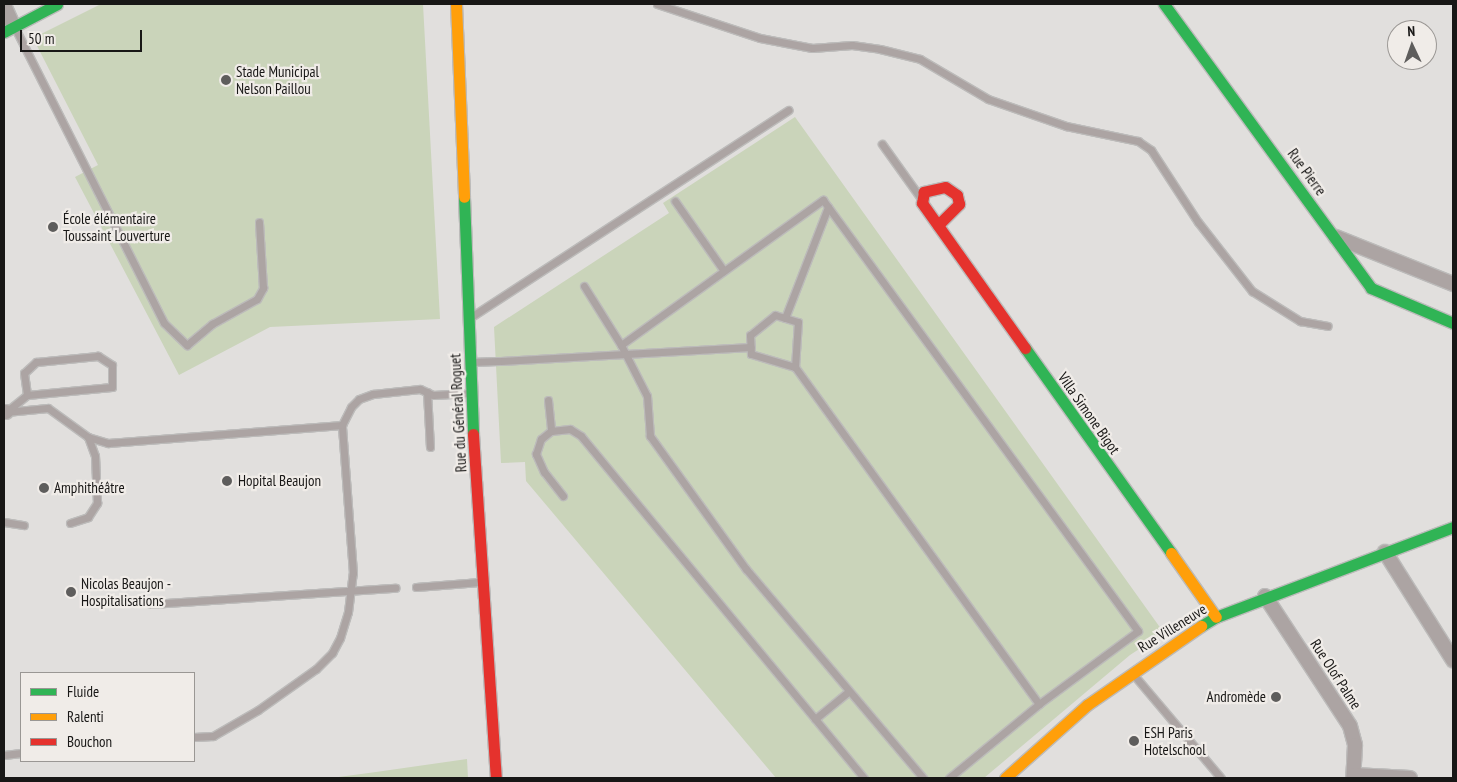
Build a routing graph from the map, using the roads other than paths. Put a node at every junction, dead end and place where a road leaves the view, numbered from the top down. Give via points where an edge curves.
1 (57, 4) edge
2 (448, 4) edge
3 (456, 4) edge
4 (657, 4) edge
5 (1164, 4) edge
6 (4, 5) edge
7 (9, 29) edge
8 (456, 45) junction
9 (788, 110) dead end
10 (882, 144) dead end
11 (920, 197) junction
12 (675, 201) dead end
13 (828, 207) junction
14 (259, 222) dead end
15 (938, 225) junction
16 (1336, 238) junction
17 (724, 271) junction
18 (1453, 284) edge
19 (584, 286) dead end
20 (469, 318) junction
21 (785, 318) junction
22 (1453, 323) edge
23 (1328, 326) dead end
24 (621, 345) junction
25 (751, 347) junction
26 (626, 354) junction
27 (471, 362) junction
28 (795, 367) junction
29 (427, 392) junction
30 (473, 393) junction
31 (27, 395) junction
32 (548, 400) dead end
33 (4, 413) edge
34 (342, 425) junction
35 (551, 430) junction
36 (88, 437) junction
37 (430, 447) dead end
38 (563, 496) dead end
39 (4, 522) edge
40 (70, 523) dead end
41 (24, 525) dead end
42 (1453, 527) edge
43 (1385, 552) junction
44 (484, 582) junction
45 (416, 587) dead end
46 (395, 588) dead end
47 (352, 590) junction
48 (1265, 596) junction
49 (151, 604) dead end
50 (1216, 617) junction
51 (1453, 660) edge
52 (1131, 672) junction
53 (848, 692) junction
54 (1039, 704) junction
55 (815, 719) junction
56 (195, 738) edge
57 (20, 753) edge
58 (4, 754) edge
59 (1354, 776) edge
60 (496, 778) edge
61 (864, 778) edge
62 (923, 778) edge
63 (949, 778) edge
64 (1005, 778) edge
65 (1221, 778) edge
66 (1410, 778) edge

1 - 7 street
2 - 8 street, Rue du Général Roguet
3 - 8 street, Rue du Général Roguet
4 - 23 lane via 760,38 812,48 852,45 880,48 920,59 988,99 1066,126 1138,141 1151,150 1198,222 1252,291 1300,321
5 - 16 street, Rue Pierre
6 - 7 street
7 - 14 lane via 164,323 186,344 212,324 257,299 263,288
8 - 20 street, Rue du Général Roguet
9 - 20 lane
10 - 11 lane
11 - 15 street, Villa Simone Bigot
11 - 15 street via 938,187 945,187 957,195 959,204 956,210
12 - 17 lane
13 - 17 lane via 823,200
13 - 21 lane
13 - 54 lane via 1138,631
15 - 50 street, Villa Simone Bigot
16 - 18 street
16 - 22 street, Rue Pierre via 1371,288
17 - 24 lane
19 - 24 lane
20 - 27 street, Rue du Général Roguet
21 - 25 lane via 775,315 750,335
21 - 28 lane via 798,322
24 - 26 lane
25 - 26 lane
25 - 28 lane via 751,354
26 - 27 lane
26 - 53 lane via 647,396 650,436 746,569
27 - 30 street, Rue du Général Roguet
28 - 54 lane
29 - 30 lane via 433,395
29 - 34 lane via 420,389 365,395 351,407
29 - 37 lane
30 - 44 street, Rue du Général Roguet
31 - 31 lane via 112,387 112,365 98,356 36,362 24,374
31 - 33 lane
32 - 35 lane
33 - 36 lane via 48,408
34 - 36 lane via 119,443
34 - 47 lane
35 - 38 lane via 541,439 536,454 544,472
35 - 55 lane via 570,429 581,436
36 - 40 lane via 95,456 97,503 88,517
39 - 41 lane
42 - 43 street, Rue Villeneuve
43 - 48 street, Rue Villeneuve
43 - 51 street
44 - 45 lane
44 - 60 street, Rue du Général Roguet
46 - 47 lane
47 - 49 lane
47 - 56 lane via 340,638 332,653 316,669 233,726 213,736
48 - 50 street, Rue Villeneuve
48 - 59 street, Rue Olof Palme via 1350,726 1355,745
50 - 52 street, Rue Villeneuve
52 - 64 street, Rue Villeneuve via 1087,705
52 - 65 lane
53 - 55 lane
53 - 62 lane
54 - 63 lane
55 - 61 lane
57 - 58 lane
59 - 66 street

